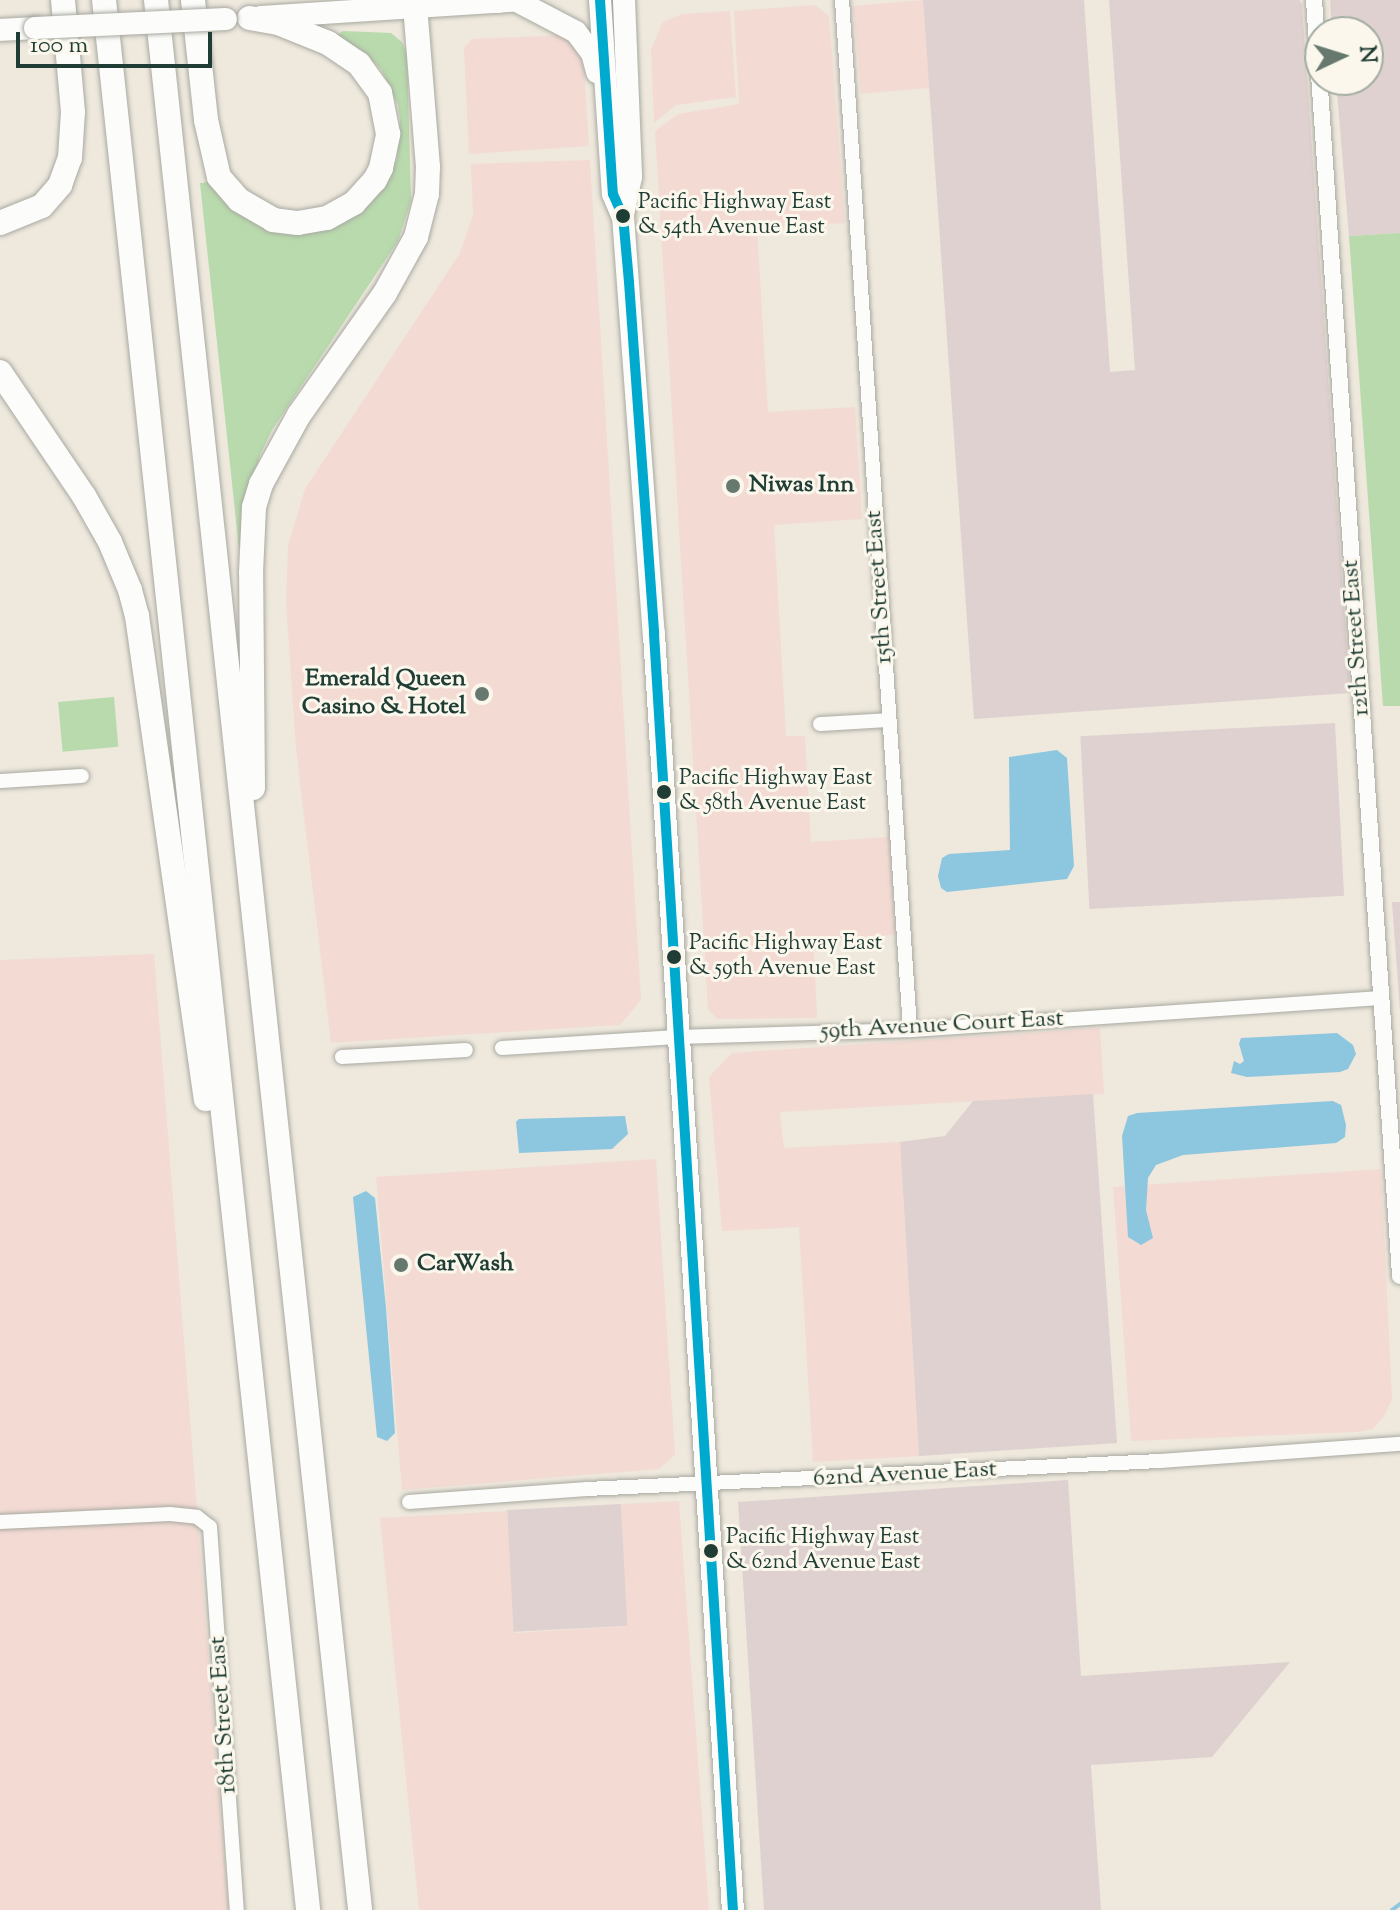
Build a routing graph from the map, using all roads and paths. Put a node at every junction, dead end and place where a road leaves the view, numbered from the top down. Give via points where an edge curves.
1 (63, 0) edge
2 (104, 0) edge
3 (156, 0) edge
4 (193, 0) edge
5 (523, 0) edge
6 (600, 0) edge
7 (624, 0) edge
8 (842, 0) edge
9 (1314, 0) edge
10 (501, 1) edge
11 (415, 7) junction
12 (237, 18) junction
13 (0, 30) edge
14 (607, 109) junction
15 (623, 216) junction
16 (0, 223) edge
17 (0, 372) edge
18 (889, 720) junction
19 (820, 724) dead end
20 (82, 776) dead end
21 (0, 781) edge
22 (1381, 998) junction
23 (910, 1030) junction
24 (264, 1033) junction
25 (677, 1037) junction
26 (502, 1048) dead end
27 (466, 1050) dead end
28 (342, 1057) dead end
29 (230, 1194) junction
30 (1400, 1276) edge
31 (1400, 1444) edge
32 (705, 1484) junction
33 (409, 1502) dead end
34 (0, 1522) edge
35 (237, 1910) edge
36 (308, 1910) edge
37 (360, 1910) edge
38 (733, 1910) edge

1 - 16 highway via 73,112 70,158 60,185 42,206
2 - 29 highway
3 - 24 highway
4 - 12 highway via 206,120 219,177 239,200 273,220 327,218 354,203 381,168 388,134 380,93 359,64 328,43 278,23
5 - 10 main road
6 - 14 main road
7 - 15 main road via 631,177
8 - 18 street, 15th Street East
9 - 22 street, 12th Street East
10 - 11 main road
10 - 14 main road via 576,32 592,53
11 - 12 main road
11 - 24 highway via 428,167 416,237 385,293 296,420 254,507 251,746
12 - 13 main road, bridge
14 - 15 main road via 613,194
15 - 25 main road
17 - 29 highway via 84,496 130,590 204,1091
18 - 19 street
18 - 23 street, 15th Street East
20 - 21 street
22 - 23 street, 59th Avenue Court East
22 - 30 street, 12th Street East
23 - 25 street, 59th Avenue Court East
24 - 37 highway
25 - 26 street, 59th Avenue Court East
25 - 32 main road
27 - 28 street
29 - 36 highway
31 - 32 street, 62nd Avenue East
32 - 33 street, 62nd Avenue East
32 - 38 main road
34 - 35 street, 18th Street East via 170,1514 206,1521 213,1537

